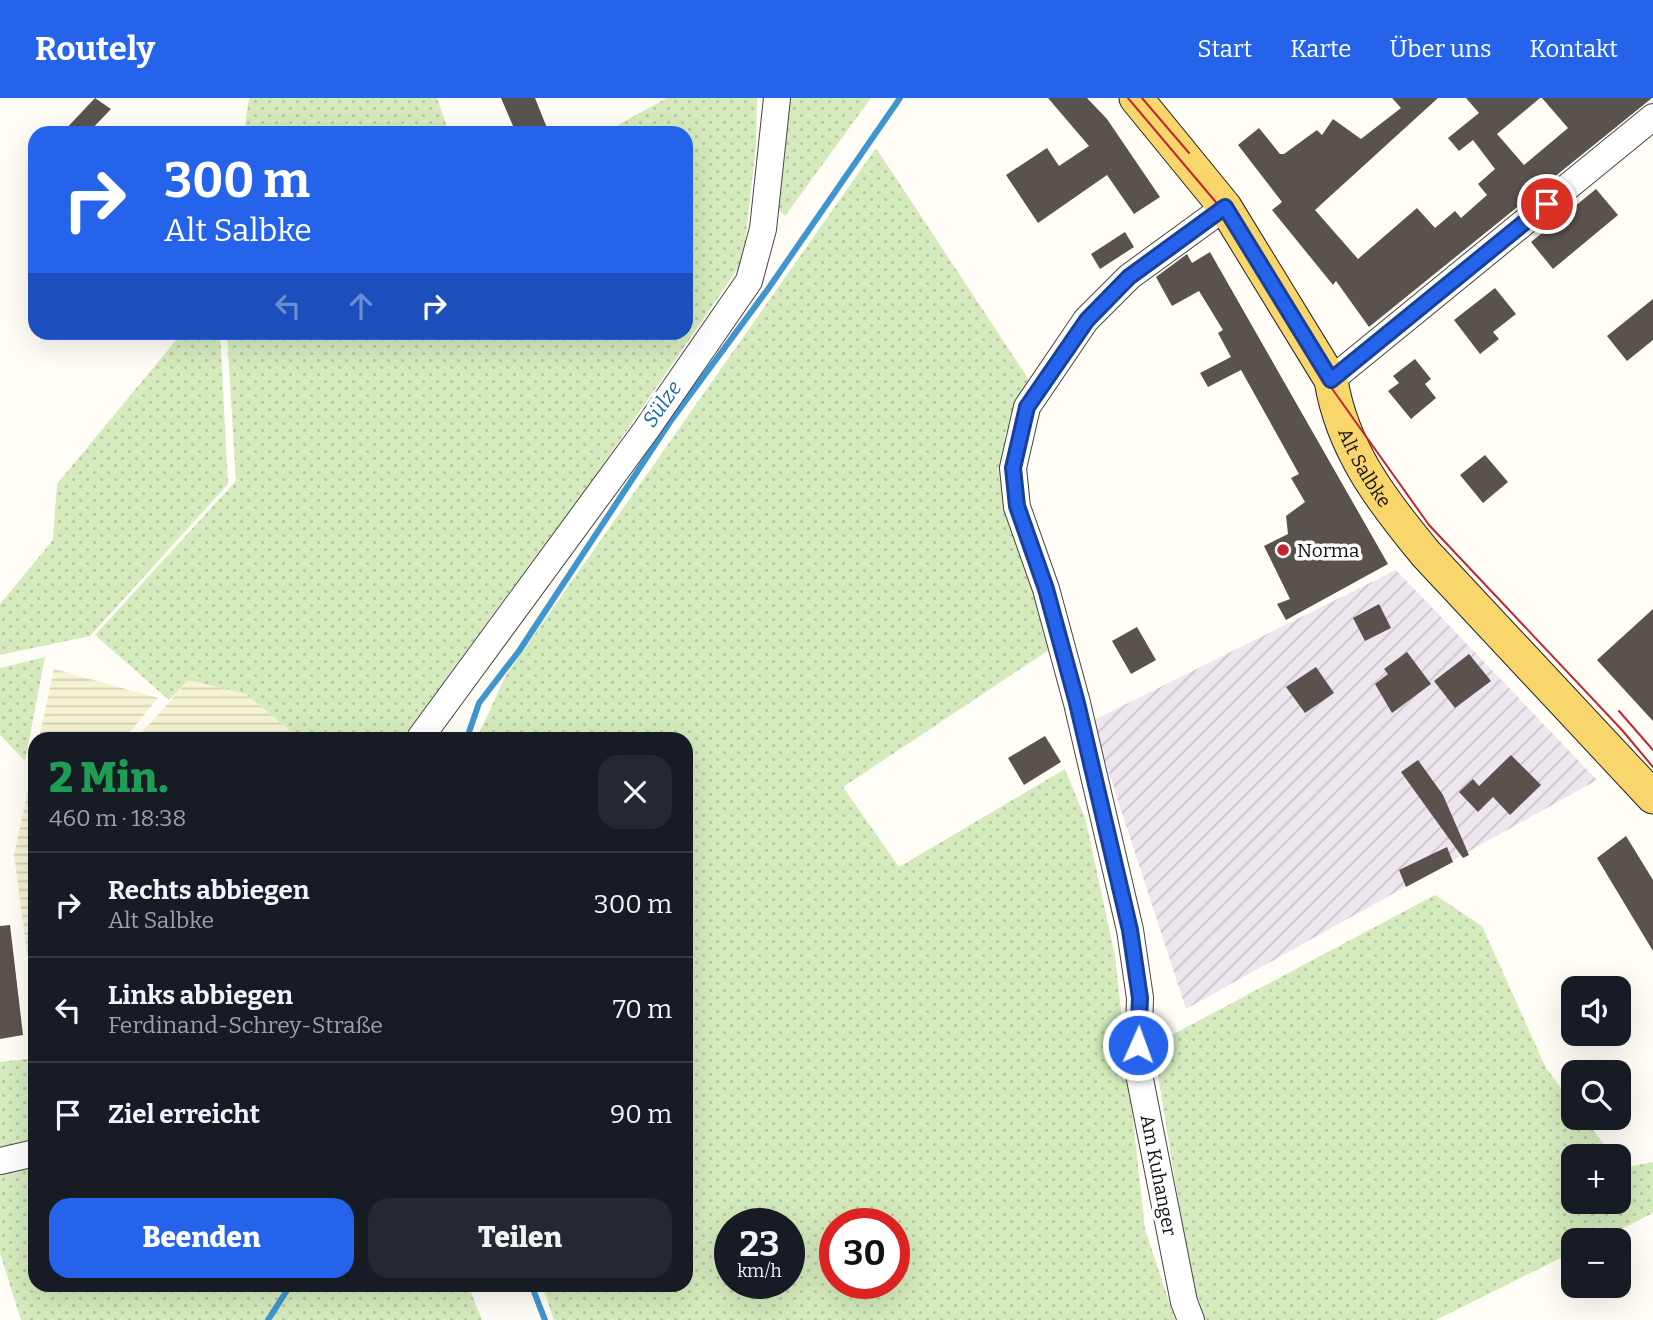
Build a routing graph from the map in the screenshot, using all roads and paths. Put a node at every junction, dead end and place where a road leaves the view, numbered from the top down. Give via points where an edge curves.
1 (777, 98) edge
2 (1136, 98) edge
3 (1653, 117) edge
4 (1225, 207) junction
5 (1331, 380) junction
6 (424, 732) edge
7 (1653, 797) edge
8 (28, 1155) edge
9 (0, 1161) edge
10 (1191, 1320) edge

1 - 6 street via 763,229 749,281
2 - 4 main road, Alt Salbke
3 - 5 street
4 - 5 main road, Alt Salbke
4 - 10 street, Am Kuhanger via 1129,277 1087,320 1027,407 1013,468 1017,506 1074,690 1130,930 1140,998 1138,1069
5 - 7 main road, Alt Salbke via 1350,447 1401,523
8 - 9 street

